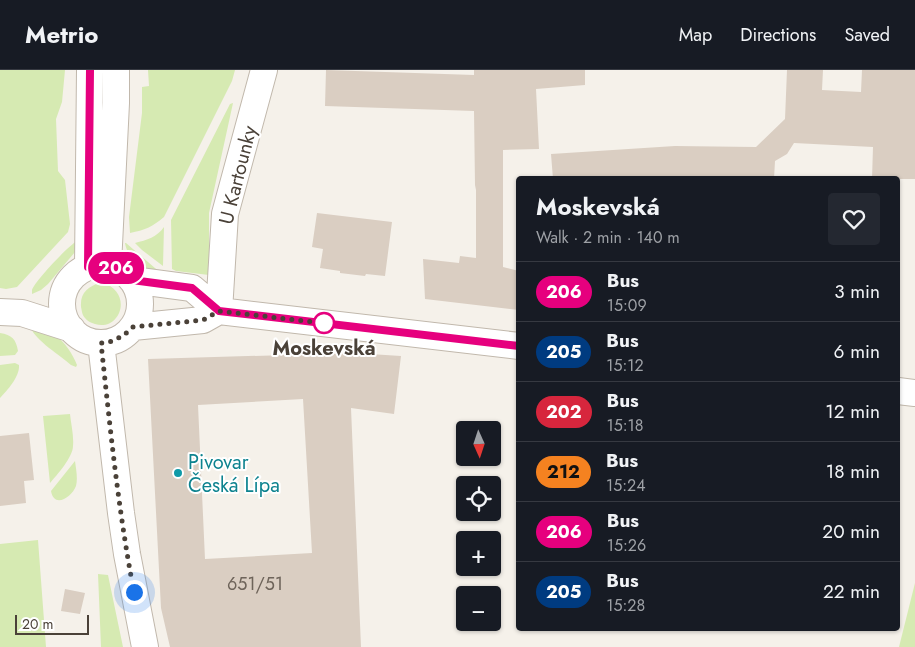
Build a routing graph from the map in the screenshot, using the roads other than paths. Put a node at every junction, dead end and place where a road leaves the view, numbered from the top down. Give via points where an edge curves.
1 (90, 70) edge
2 (116, 70) edge
3 (264, 70) edge
4 (98, 266) junction
5 (132, 280) junction
6 (67, 284) junction
7 (219, 311) junction
8 (11, 313) edge
9 (133, 327) junction
10 (72, 330) junction
11 (101, 343) junction
12 (516, 346) edge
13 (900, 390) edge
14 (915, 393) edge
15 (145, 647) edge

1 - 4 street
2 - 4 street via 116,112
3 - 7 street, U Kartounky via 225,214
4 - 5 street via 117,268
4 - 6 street via 80,271
5 - 7 street via 192,288
5 - 9 street via 139,294 139,311
6 - 8 street
6 - 10 street via 62,308
7 - 9 street via 203,320
7 - 12 street
8 - 10 street
9 - 11 street via 113,341
10 - 11 street via 80,337
11 - 15 street via 122,521
13 - 14 street

